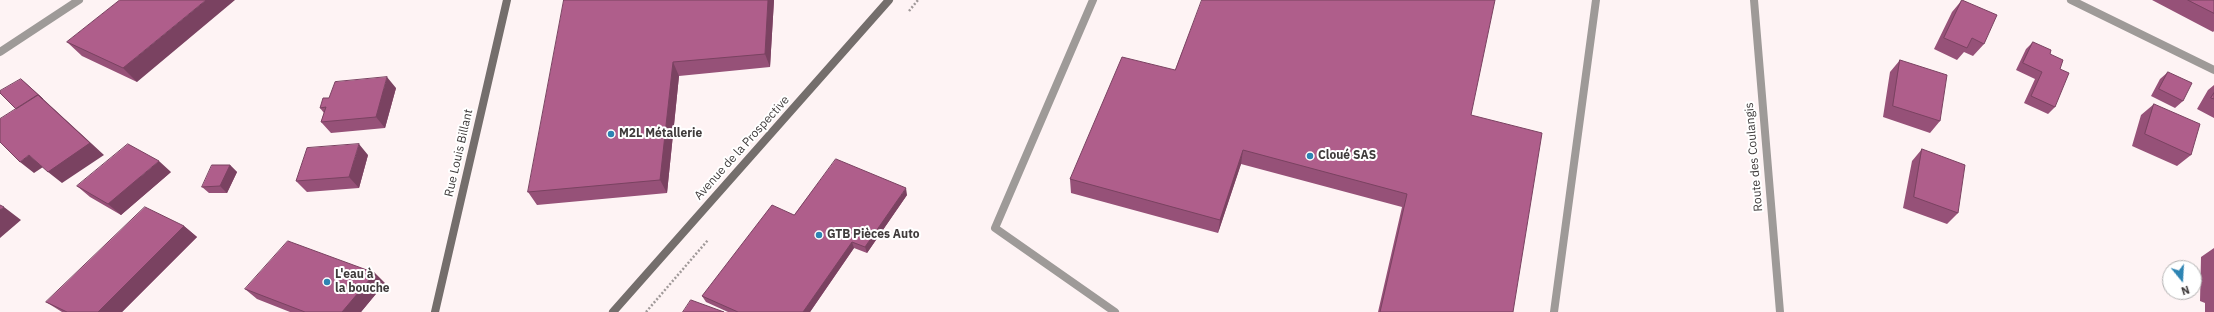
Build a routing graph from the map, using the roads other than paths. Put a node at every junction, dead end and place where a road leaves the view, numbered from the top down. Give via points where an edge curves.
1 (79, 0) edge
2 (507, 0) edge
3 (889, 0) edge
4 (1093, 0) edge
5 (1596, 0) edge
6 (1754, 0) edge
7 (2072, 0) edge
8 (0, 52) edge
9 (2214, 70) edge
10 (435, 312) edge
11 (613, 312) edge
12 (1115, 312) edge
13 (1554, 312) edge
14 (1780, 312) edge

1 - 8 street
2 - 10 main road, Rue Louis Billant
3 - 11 main road, Avenue de la Prospective
4 - 12 street via 995,228
5 - 13 street
6 - 14 street, Route des Coulangis
7 - 9 street

